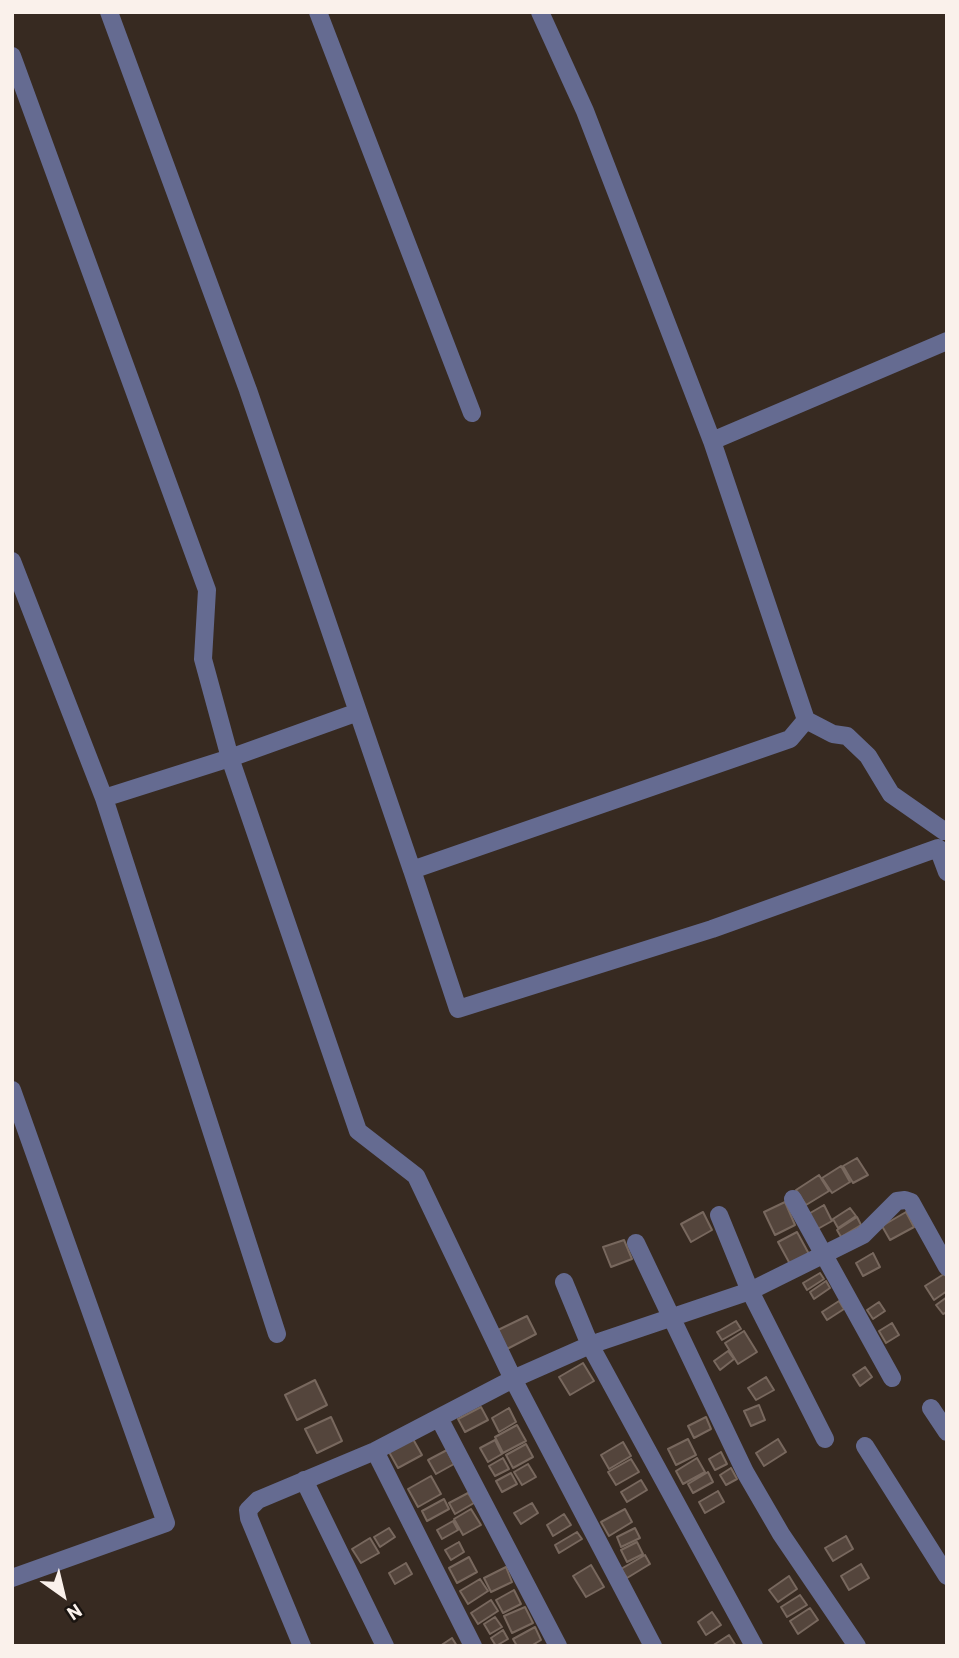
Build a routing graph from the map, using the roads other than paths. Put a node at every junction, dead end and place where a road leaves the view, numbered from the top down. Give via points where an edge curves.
1 (109, 12) edge
2 (318, 12) edge
3 (540, 12) edge
4 (12, 56) edge
5 (947, 341) edge
6 (472, 412) dead end
7 (712, 441) junction
8 (12, 561) edge
9 (358, 712) junction
10 (806, 720) junction
11 (230, 758) junction
12 (104, 799) junction
13 (947, 830) edge
14 (942, 845) edge
15 (412, 870) junction
16 (947, 872) edge
17 (12, 1090) edge
18 (793, 1199) dead end
19 (719, 1215) dead end
20 (636, 1243) dead end
21 (822, 1256) junction
22 (947, 1267) edge
23 (564, 1282) dead end
24 (750, 1291) junction
25 (671, 1318) junction
26 (277, 1334) dead end
27 (590, 1345) junction
28 (513, 1378) junction
29 (892, 1378) dead end
30 (931, 1408) dead end
31 (439, 1418) junction
32 (947, 1432) edge
33 (825, 1439) dead end
34 (865, 1446) dead end
35 (375, 1451) junction
36 (304, 1480) junction
37 (947, 1576) edge
38 (12, 1578) edge
39 (302, 1646) edge
40 (385, 1646) edge
41 (473, 1646) edge
42 (558, 1646) edge
43 (653, 1646) edge
44 (754, 1646) edge
45 (856, 1646) edge

1 - 9 street via 248,390
2 - 6 street
3 - 7 street via 585,111
4 - 11 street via 207,590 203,659
5 - 7 street
7 - 10 street
8 - 12 street
9 - 11 street
9 - 15 street
10 - 13 street via 847,736 868,756 891,794
10 - 15 street via 790,740
11 - 12 street
11 - 28 street via 358,1131 416,1176
12 - 26 street
14 - 15 street via 712,929 458,1009
14 - 16 street
17 - 38 street via 166,1522
18 - 21 street
19 - 24 street
20 - 25 street
21 - 22 street via 863,1236 897,1201 905,1200 911,1202
21 - 24 street
21 - 29 street
23 - 27 street
24 - 25 street
24 - 33 street
25 - 27 street
25 - 45 street via 745,1472
27 - 28 street
27 - 44 street
28 - 31 street
28 - 43 street
30 - 32 street
31 - 35 street
31 - 42 street
34 - 37 street
35 - 36 street
35 - 41 street
36 - 39 street via 258,1500 248,1510
36 - 40 street

